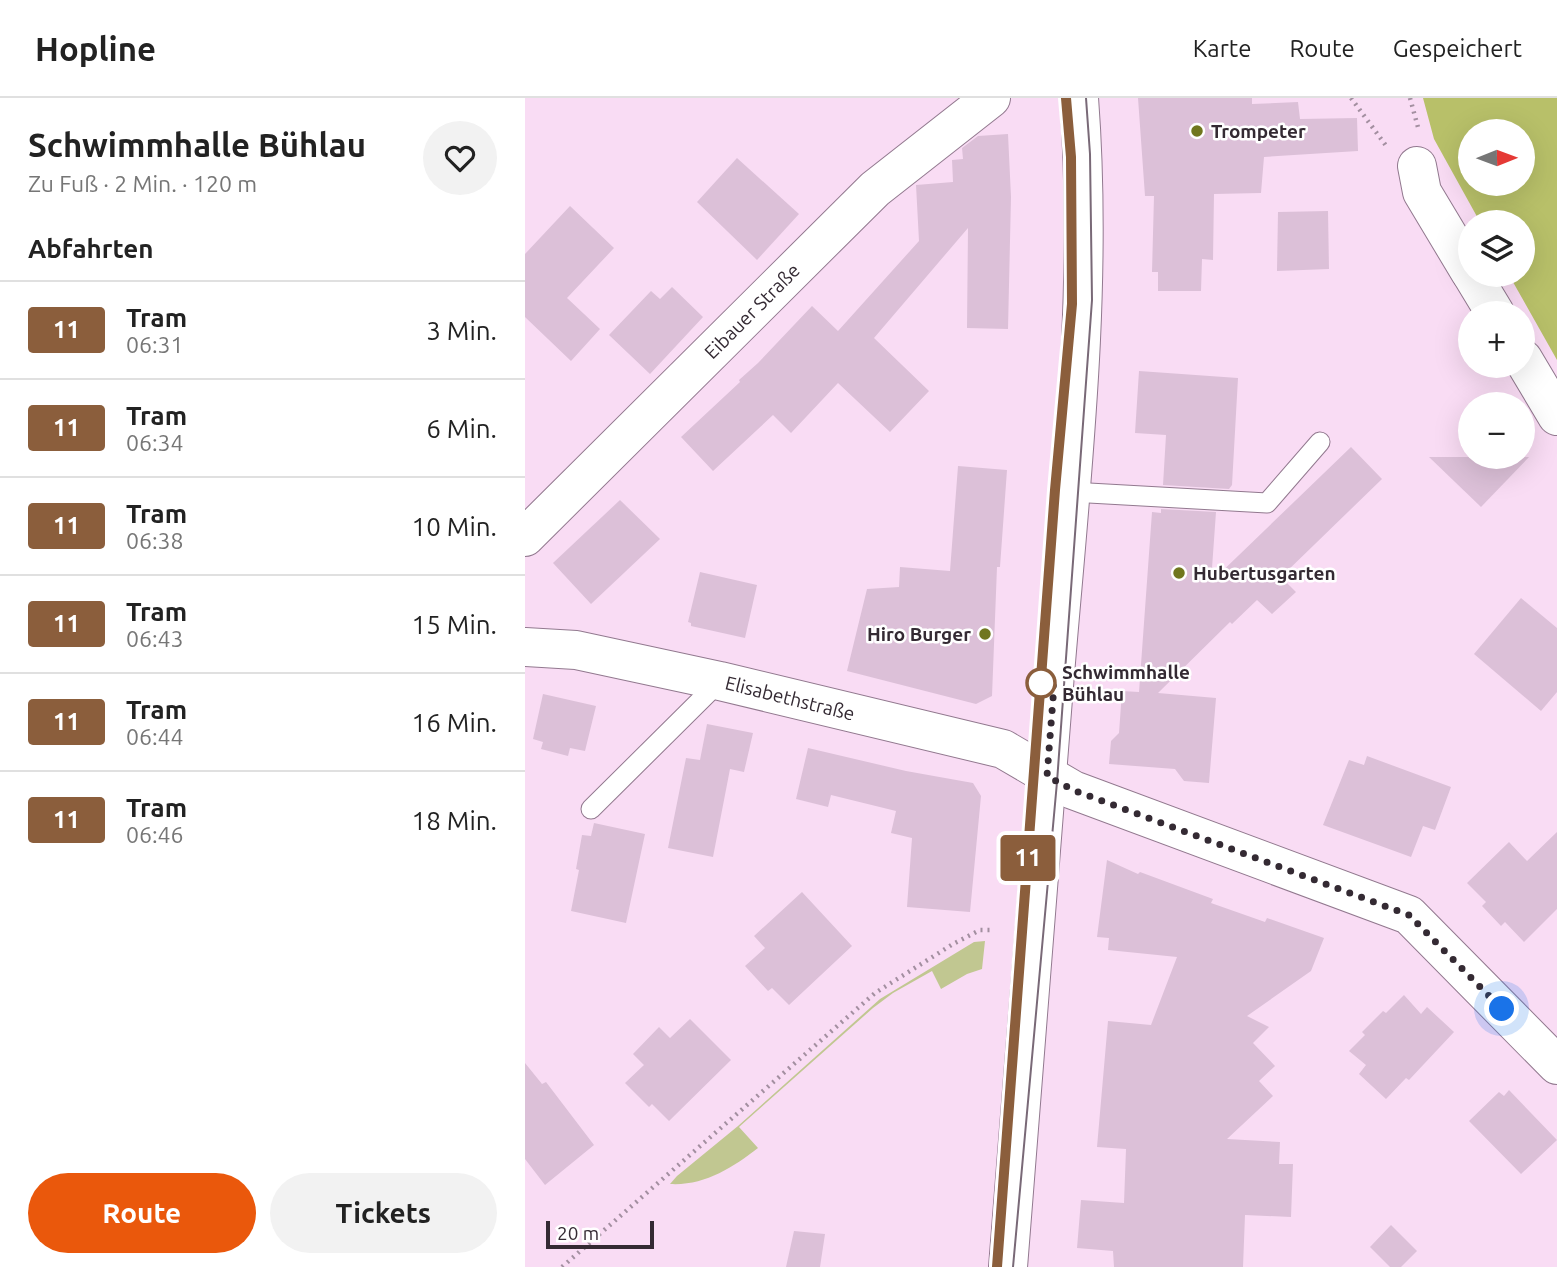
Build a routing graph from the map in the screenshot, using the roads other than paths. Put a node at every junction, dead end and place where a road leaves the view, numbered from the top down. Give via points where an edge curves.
1 (991, 98) edge
2 (1079, 98) edge
3 (1417, 166) road end
4 (1458, 252) edge
5 (1534, 378) edge
6 (1557, 416) edge
7 (1320, 442) dead end
8 (1071, 492) junction
9 (525, 537) edge
10 (525, 647) edge
11 (720, 681) junction
12 (1047, 776) junction
13 (591, 809) dead end
14 (1557, 1065) edge
15 (1008, 1267) edge

1 - 9 street, Eibauer Straße via 875,189
2 - 8 street via 1083,296
3 - 4 street via 1422,192
5 - 6 street
7 - 8 lane via 1267,503
8 - 12 street
10 - 11 street, Elisabethstraße via 576,650
11 - 12 street, Elisabethstraße via 1003,749
11 - 13 lane
12 - 14 street, Elisabethstraße via 1073,790 1409,915
12 - 15 street

